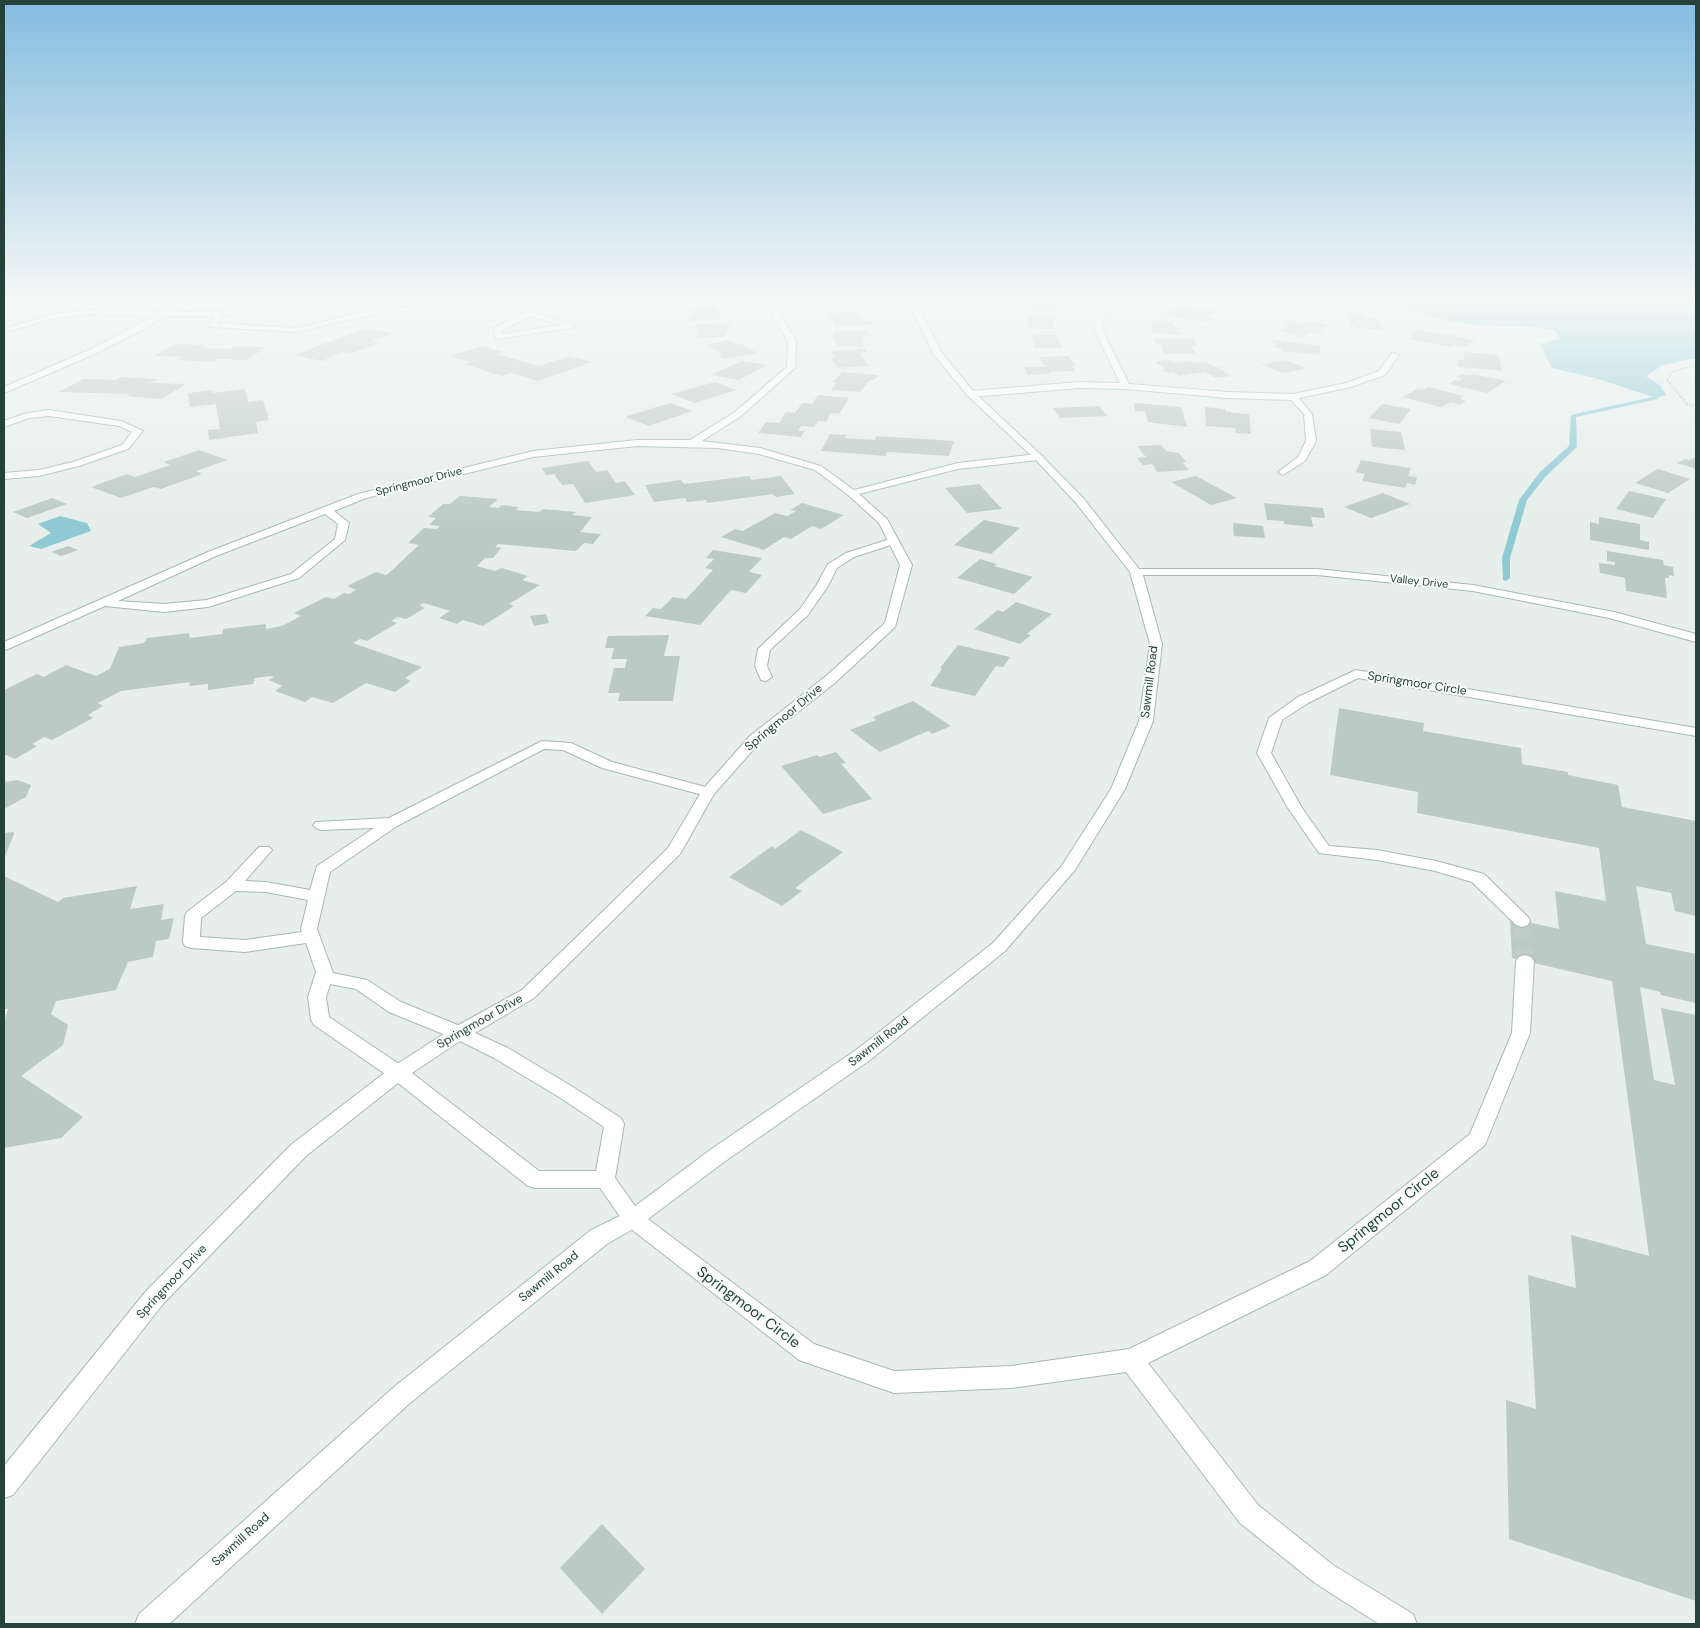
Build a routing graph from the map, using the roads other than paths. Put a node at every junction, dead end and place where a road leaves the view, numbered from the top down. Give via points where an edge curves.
1 (41, 374) edge
2 (784, 374) edge
3 (954, 374) edge
4 (1120, 374) edge
5 (1379, 374) edge
6 (1126, 386) junction
7 (4, 390) edge
8 (971, 394) junction
9 (1293, 397) junction
10 (4, 424) edge
11 (692, 443) junction
12 (1038, 457) junction
13 (1283, 472) dead end
14 (4, 476) edge
15 (852, 493) junction
16 (326, 510) junction
17 (893, 541) junction
18 (1136, 572) junction
19 (103, 603) junction
20 (1696, 638) edge
21 (4, 646) edge
22 (766, 677) dead end
23 (1696, 732) edge
24 (708, 792) junction
25 (392, 824) junction
26 (321, 825) dead end
27 (264, 850) dead end
28 (232, 886) junction
29 (317, 896) junction
30 (1522, 921) tunnel mouth
31 (312, 936) junction
32 (1525, 961) tunnel mouth
33 (323, 977) junction
34 (459, 1032) junction
35 (398, 1072) junction
36 (605, 1179) junction
37 (632, 1218) junction
38 (1131, 1360) junction
39 (4, 1486) edge
40 (149, 1624) edge
41 (1403, 1624) edge

1 - 7 street
2 - 11 street via 738,414
3 - 8 street, Sawmill Road
4 - 6 street
5 - 9 street via 1348,385
6 - 8 street via 1079,385
6 - 9 street
8 - 12 street, Sawmill Road
9 - 13 street via 1308,414 1311,441 1302,459
10 - 14 street via 49,413 122,424 138,431 125,447 76,464 39,473
11 - 15 street, Springmoor Drive via 760,451 818,468
11 - 16 street, Springmoor Drive via 637,443 533,454 362,496
12 - 15 street via 958,466
12 - 18 street, Sawmill Road via 1080,501
15 - 17 street, Springmoor Drive via 883,521
16 - 19 street, Springmoor Drive via 212,554
16 - 19 street via 344,523 340,540 295,576 208,604 164,608
17 - 22 street via 850,555 832,566 804,612 764,649 761,666
17 - 24 street, Springmoor Drive via 906,565 891,624 831,679 755,739
18 - 20 street, Valley Drive via 1317,572 1454,586 1610,615
18 - 37 street, Sawmill Road via 1156,644 1146,721 1118,789 1067,870 999,947 863,1055
19 - 21 street, Springmoor Drive
23 - 30 street, Springmoor Circle via 1356,674 1303,700 1276,718 1264,753 1295,808 1324,850 1377,854 1478,878
24 - 25 street via 608,765 566,746 542,745
24 - 34 street, Springmoor Drive via 674,850 528,994
25 - 26 street
25 - 29 street via 323,870
27 - 28 street
28 - 29 street via 266,887
28 - 31 street via 193,916 192,942 245,946
29 - 31 street via 309,929
31 - 33 street via 325,972
32 - 38 street, Springmoor Circle via 1521,1033 1478,1139 1318,1268
33 - 34 street via 361,984 395,1007
33 - 35 street via 317,997 320,1020
34 - 35 street, Springmoor Drive
34 - 36 street via 509,1058 614,1124
35 - 36 street via 534,1180
35 - 39 street, Springmoor Drive via 299,1150 155,1297
36 - 37 street, Springmoor Circle
37 - 38 street, Springmoor Circle via 807,1352 894,1382 1011,1377
37 - 40 street, Sawmill Road via 599,1237 402,1395
38 - 41 street via 1249,1514 1324,1574

